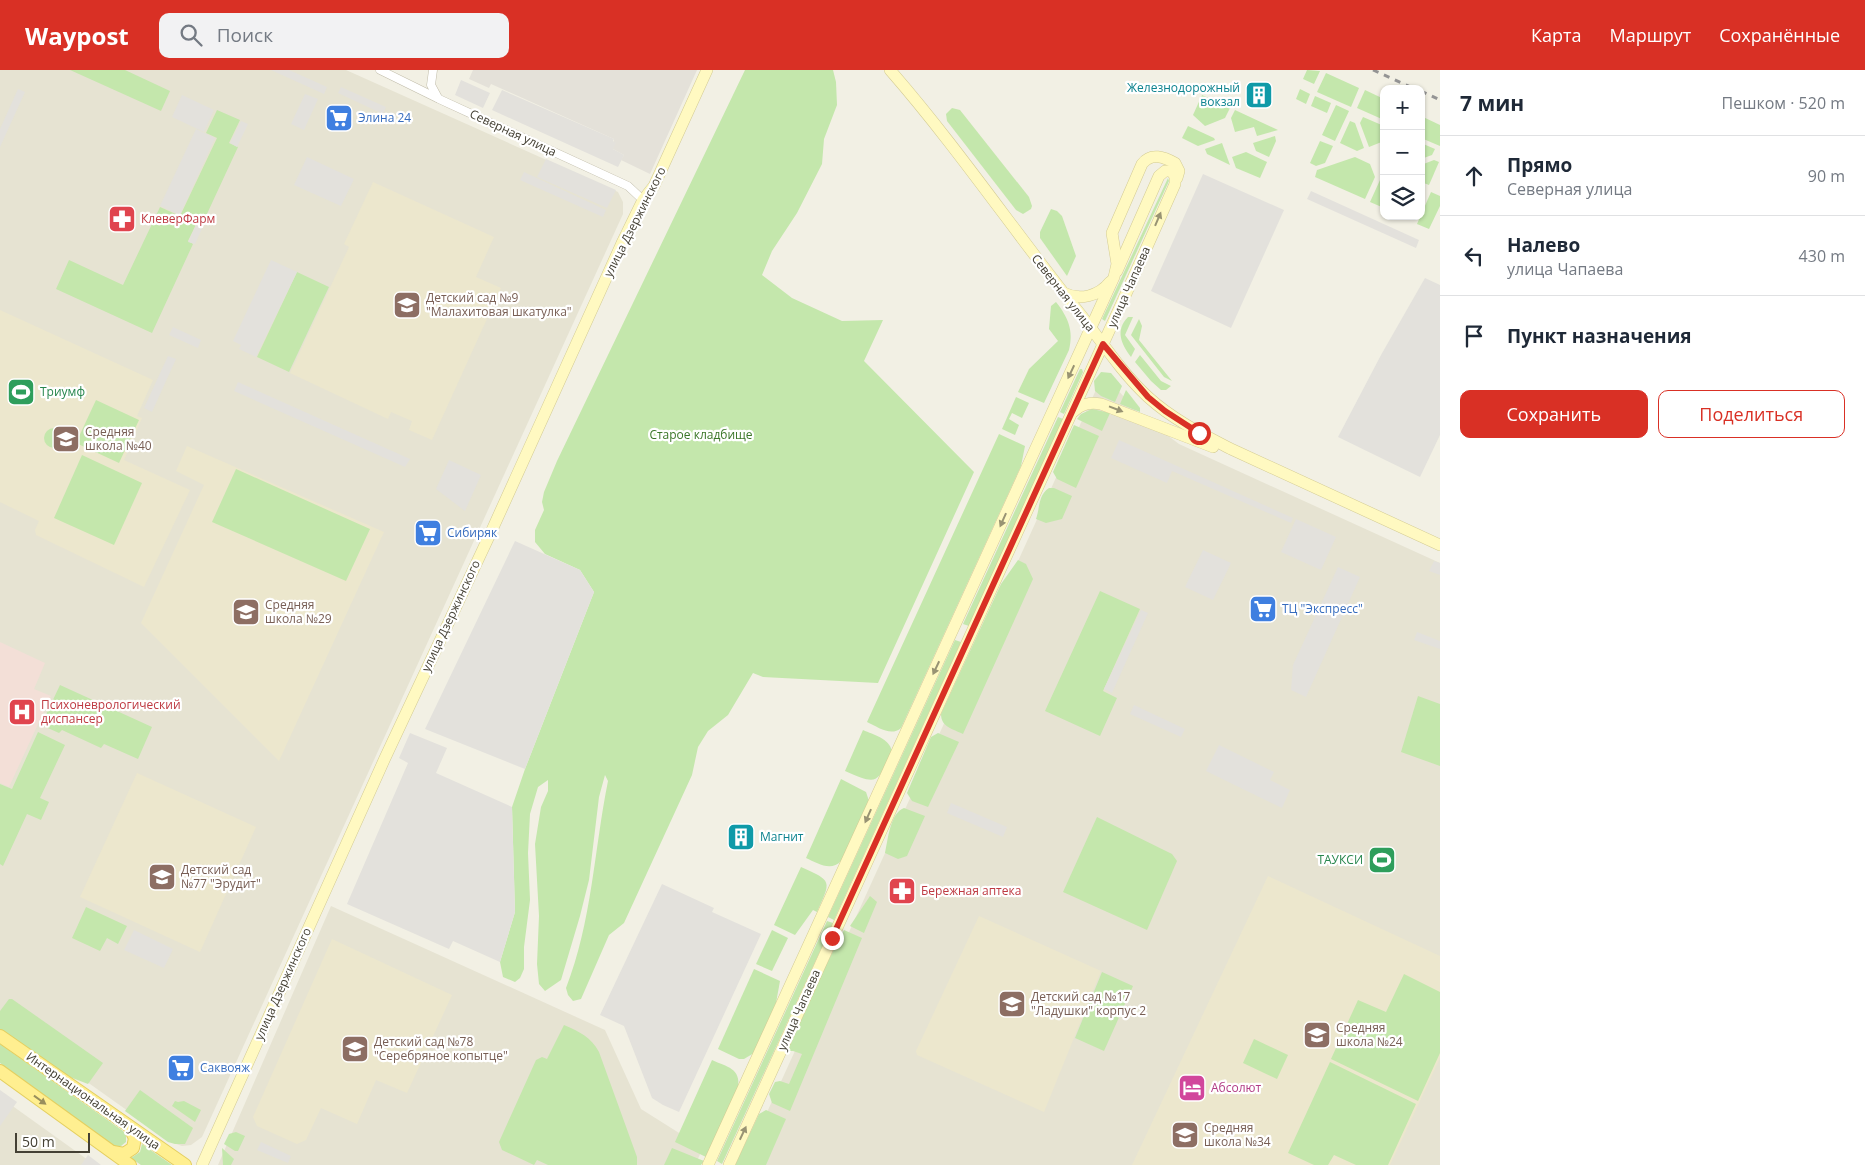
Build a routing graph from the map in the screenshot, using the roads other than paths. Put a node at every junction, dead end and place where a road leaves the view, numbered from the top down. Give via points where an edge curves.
1 (380, 70) edge
2 (433, 70) edge
3 (707, 70) edge
4 (890, 70) edge
5 (439, 99) junction
6 (1174, 184) junction
7 (643, 200) junction
8 (1116, 274) junction
9 (1062, 292) junction
10 (1091, 328) junction
11 (1103, 344) junction
12 (1071, 413) junction
13 (1300, 482) junction
14 (1440, 545) edge
15 (954, 630) junction
16 (970, 637) junction
17 (0, 1036) edge
18 (0, 1072) edge
19 (129, 1127) junction
20 (111, 1151) junction
21 (130, 1165) edge
22 (185, 1165) edge
23 (202, 1165) edge
24 (708, 1165) edge
25 (728, 1165) edge

1 - 5 street, Северная улица
2 - 5 street via 431,86
3 - 7 main road, улица Дзержинского via 654,186
4 - 9 main road, Северная улица
5 - 7 street, Северная улица via 628,186
6 - 8 main road, улица Чапаева via 1173,172 1165,170 1160,174
6 - 8 main road, улица Чапаева via 1178,171 1175,164 1160,156 1147,158 1142,164 1112,233
11 -> 6 main road, улица Чапаева
7 - 23 main road, улица Дзержинского via 385,758
8 - 9 main road via 1105,288 1089,296 1078,297
8 - 10 main road, улица Чапаева
9 - 10 main road, Северная улица
10 - 11 main road, Северная улица
10 -> 15 main road, улица Чапаева
11 - 12 main road, улица Чапаева
11 - 13 main road, Северная улица via 1138,387 1165,411 1199,433
12 -> 13 main road via 1081,405 1108,406
12 - 16 main road, улица Чапаева
13 - 14 main road, Северная улица
15 - 16 main road
15 -> 24 main road, улица Чапаева
25 -> 16 main road, улица Чапаева
17 - 19 main road, Интернациональная улица
18 -> 20 main road
19 - 20 main road via 135,1138 133,1148 124,1154
19 - 22 main road, Интернациональная улица
20 - 21 main road

